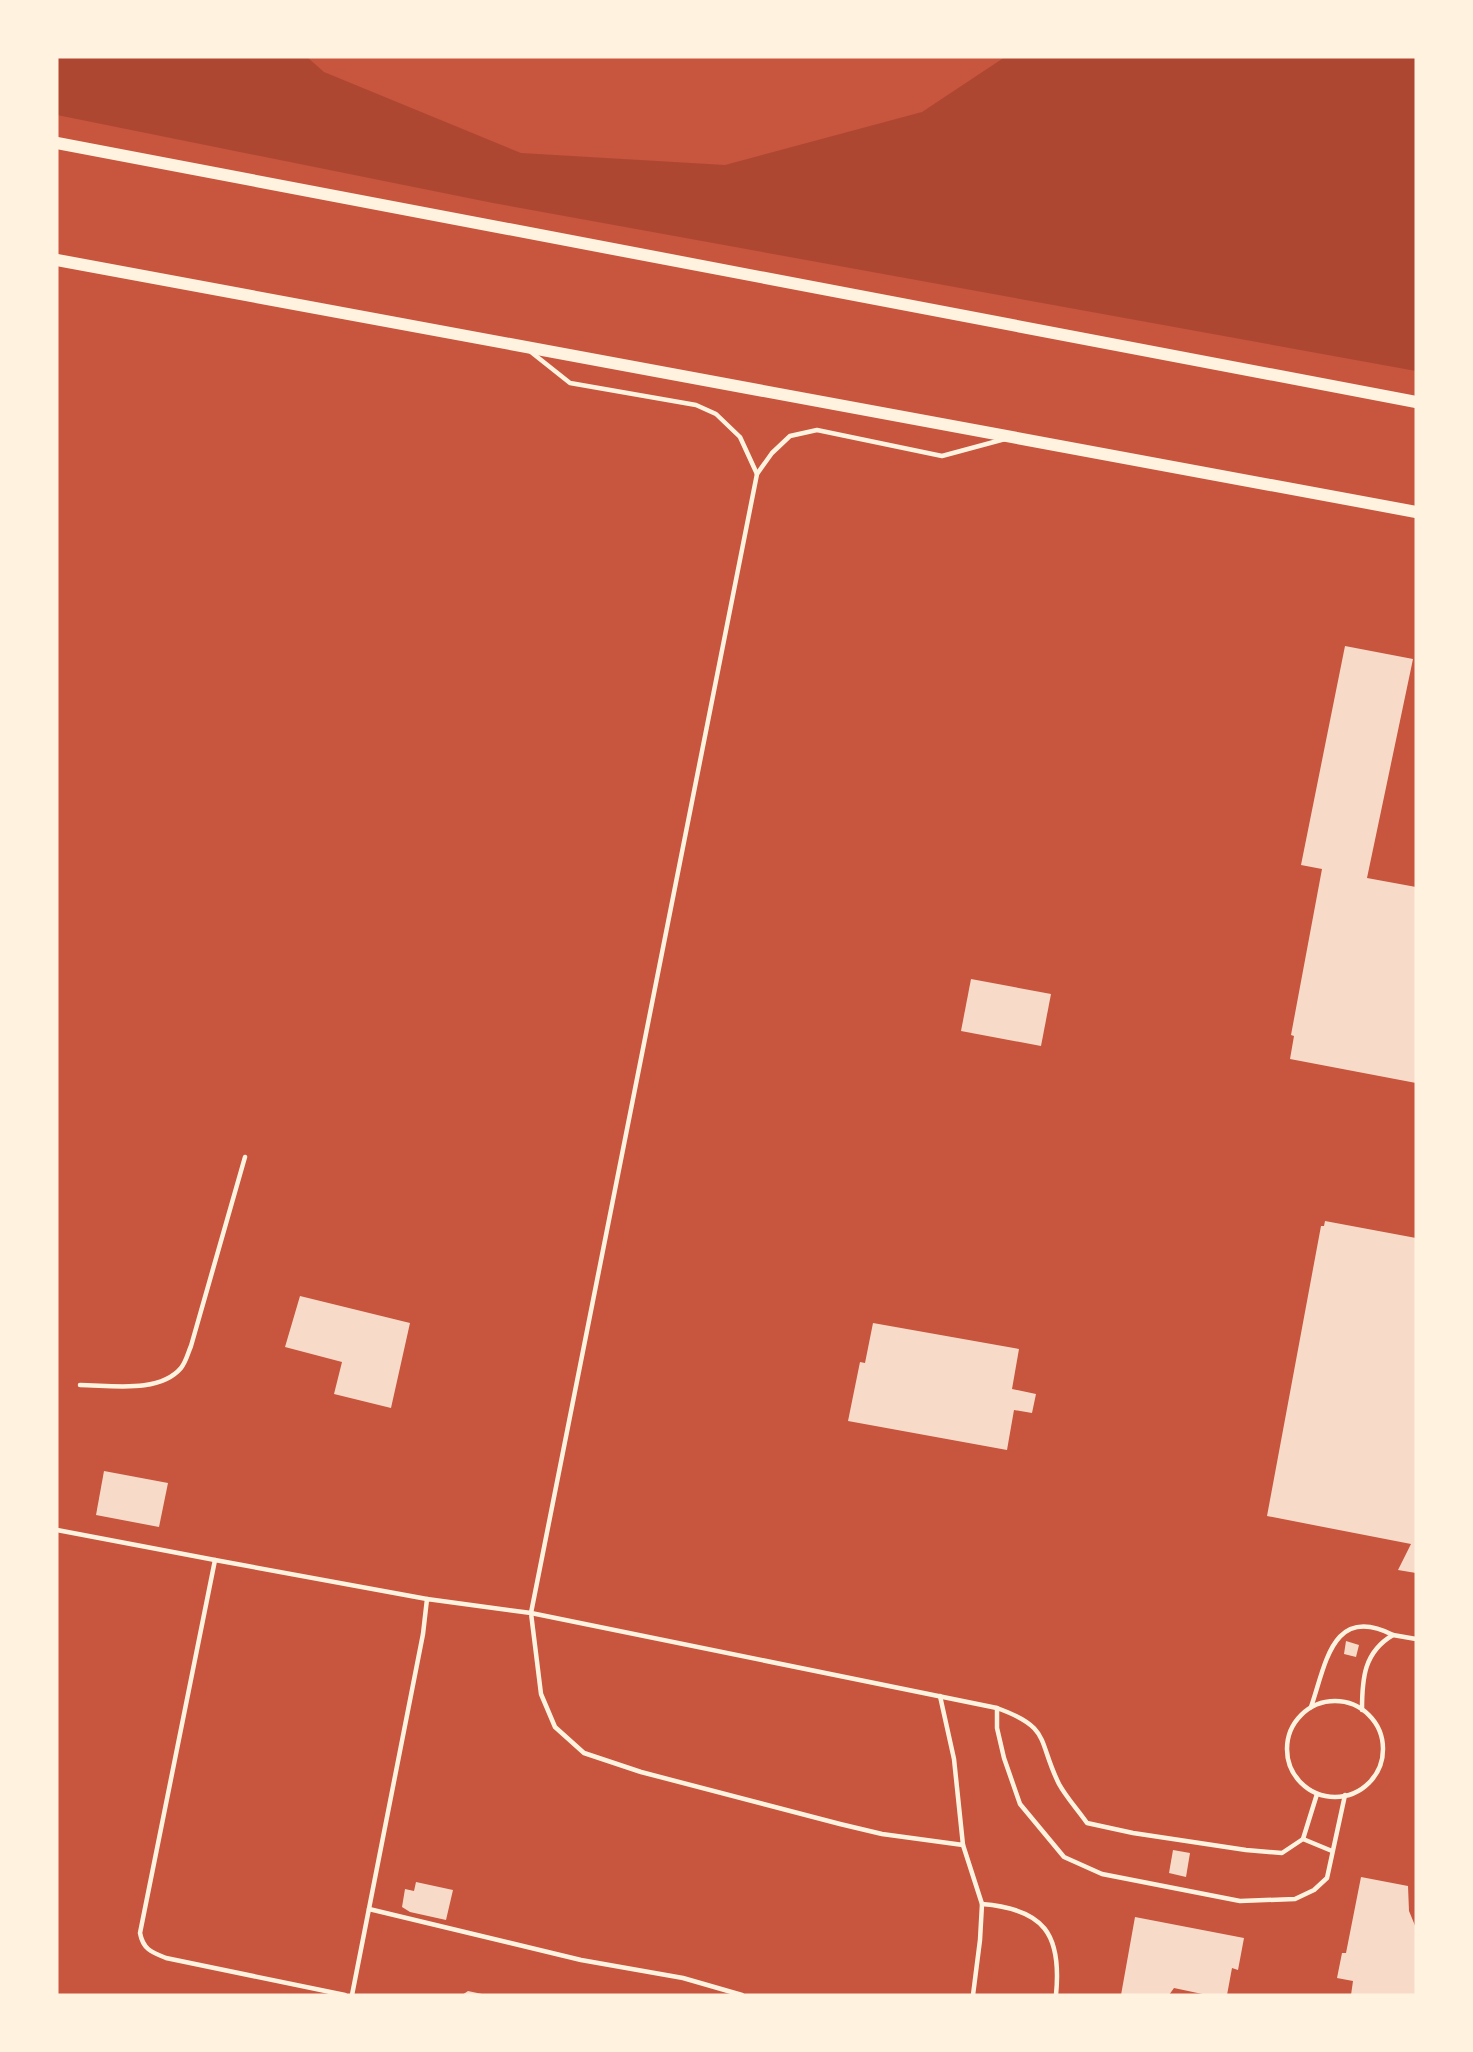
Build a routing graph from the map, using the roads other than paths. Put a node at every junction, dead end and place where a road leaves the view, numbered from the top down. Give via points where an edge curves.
1 (57, 143) edge
2 (57, 260) edge
3 (524, 346) junction
4 (1416, 402) edge
5 (1013, 437) junction
6 (757, 474) junction
7 (1416, 512) edge
8 (246, 1158) dead end
9 (80, 1385) dead end
10 (57, 1530) edge
11 (215, 1560) junction
12 (427, 1599) junction
13 (531, 1613) junction
14 (1393, 1635) junction
15 (1416, 1639) edge
16 (940, 1696) junction
17 (1311, 1707) junction
18 (997, 1708) junction
19 (1362, 1710) junction
20 (1317, 1794) junction
21 (1345, 1795) junction
22 (1303, 1839) junction
23 (963, 1845) junction
24 (1332, 1851) junction
25 (982, 1904) junction
26 (369, 1909) junction
27 (345, 1995) edge
28 (352, 1995) edge
29 (742, 1995) edge
30 (973, 1995) edge
31 (1056, 1995) edge

1 - 4 main road
2 - 3 main road
3 - 5 main road
3 - 6 lane via 570,383 696,405 716,414 740,437
5 - 6 lane via 942,456 816,430 790,436
5 - 7 main road
6 - 13 lane
8 - 9 lane via 182,1367 168,1380 149,1384
10 - 11 lane
11 - 12 lane
11 - 27 lane via 140,1933 142,1944 166,1958
12 - 13 lane
12 - 26 lane
13 - 16 lane
13 - 23 lane via 541,1694 555,1727 584,1753 641,1772 840,1824
14 - 15 lane
14 - 17 lane via 1371,1627 1345,1632 1333,1642
14 - 19 lane via 1372,1652 1362,1678
16 - 18 lane
16 - 23 lane via 954,1760
17 - 19 lane via 1331,1701 1352,1703
17 - 20 lane via 1295,1722 1287,1741 1289,1763 1300,1782
18 - 22 lane via 1022,1717 1034,1727 1047,1746 1059,1784 1087,1823 1213,1846 1282,1853
18 - 24 lane via 1004,1758 1020,1804 1064,1857 1102,1874 1240,1901 1294,1899 1314,1890 1327,1878
19 - 21 lane via 1379,1728 1383,1757 1370,1782
20 - 21 lane
20 - 22 lane
21 - 24 lane
22 - 24 lane
23 - 25 lane
25 - 30 lane
25 - 31 lane via 1010,1906 1022,1912 1053,1941 1058,1960
26 - 28 lane
26 - 29 lane via 581,1960 683,1978

